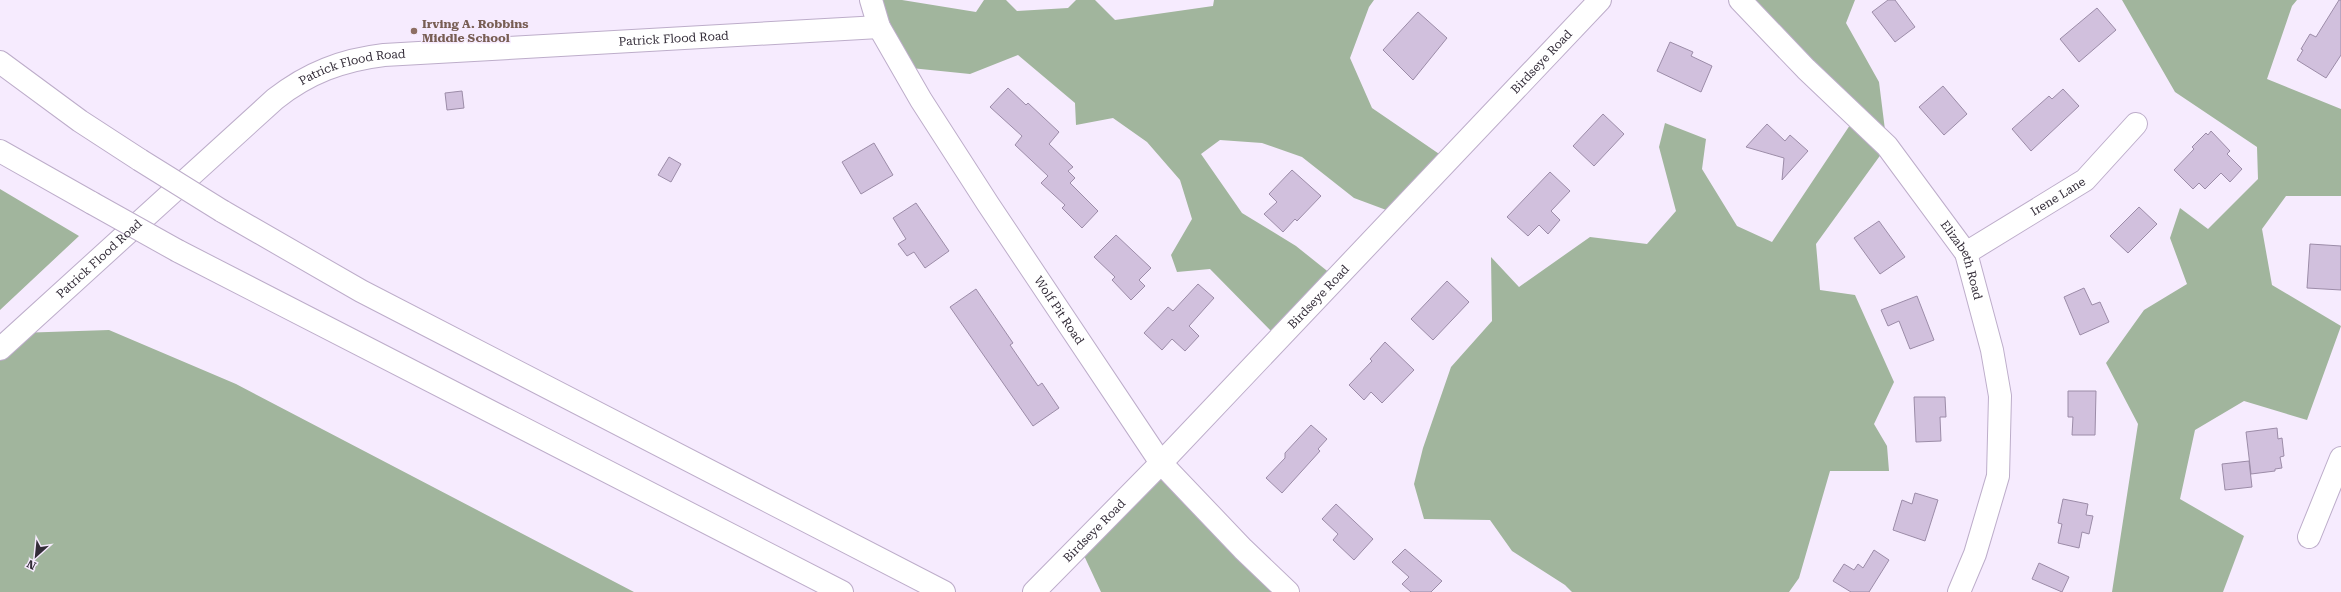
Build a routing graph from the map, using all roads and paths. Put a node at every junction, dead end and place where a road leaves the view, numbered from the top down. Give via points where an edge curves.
1 (871, 0) edge
2 (1600, 0) edge
3 (1740, 0) edge
4 (879, 26) junction
5 (0, 62) edge
6 (2136, 124) dead end
7 (0, 151) edge
8 (1966, 254) junction
9 (0, 349) edge
10 (2341, 458) edge
11 (1161, 463) junction
12 (2309, 537) dead end
13 (842, 592) edge
14 (944, 592) edge
15 (1034, 592) edge
16 (1288, 592) edge
17 (1959, 592) edge

1 - 4 main road, Wolf Pit Road
2 - 11 main road, Birdseye Road
3 - 8 main road, Elizabeth Road via 1806,69 1887,146
4 - 9 main road, Patrick Flood Road via 384,55 336,64 294,84 275,99
4 - 11 main road, Wolf Pit Road via 988,204
5 - 14 main road, bridge via 140,160 222,211 361,291
6 - 8 main road, Irene Lane via 2085,180
7 - 13 main road, bridge via 178,250
8 - 17 main road, Elizabeth Road via 1992,350 2000,396 1999,454 1998,476 1975,554
10 - 12 main road
11 - 15 main road, Birdseye Road
11 - 16 main road, Wolf Pit Road via 1237,544

